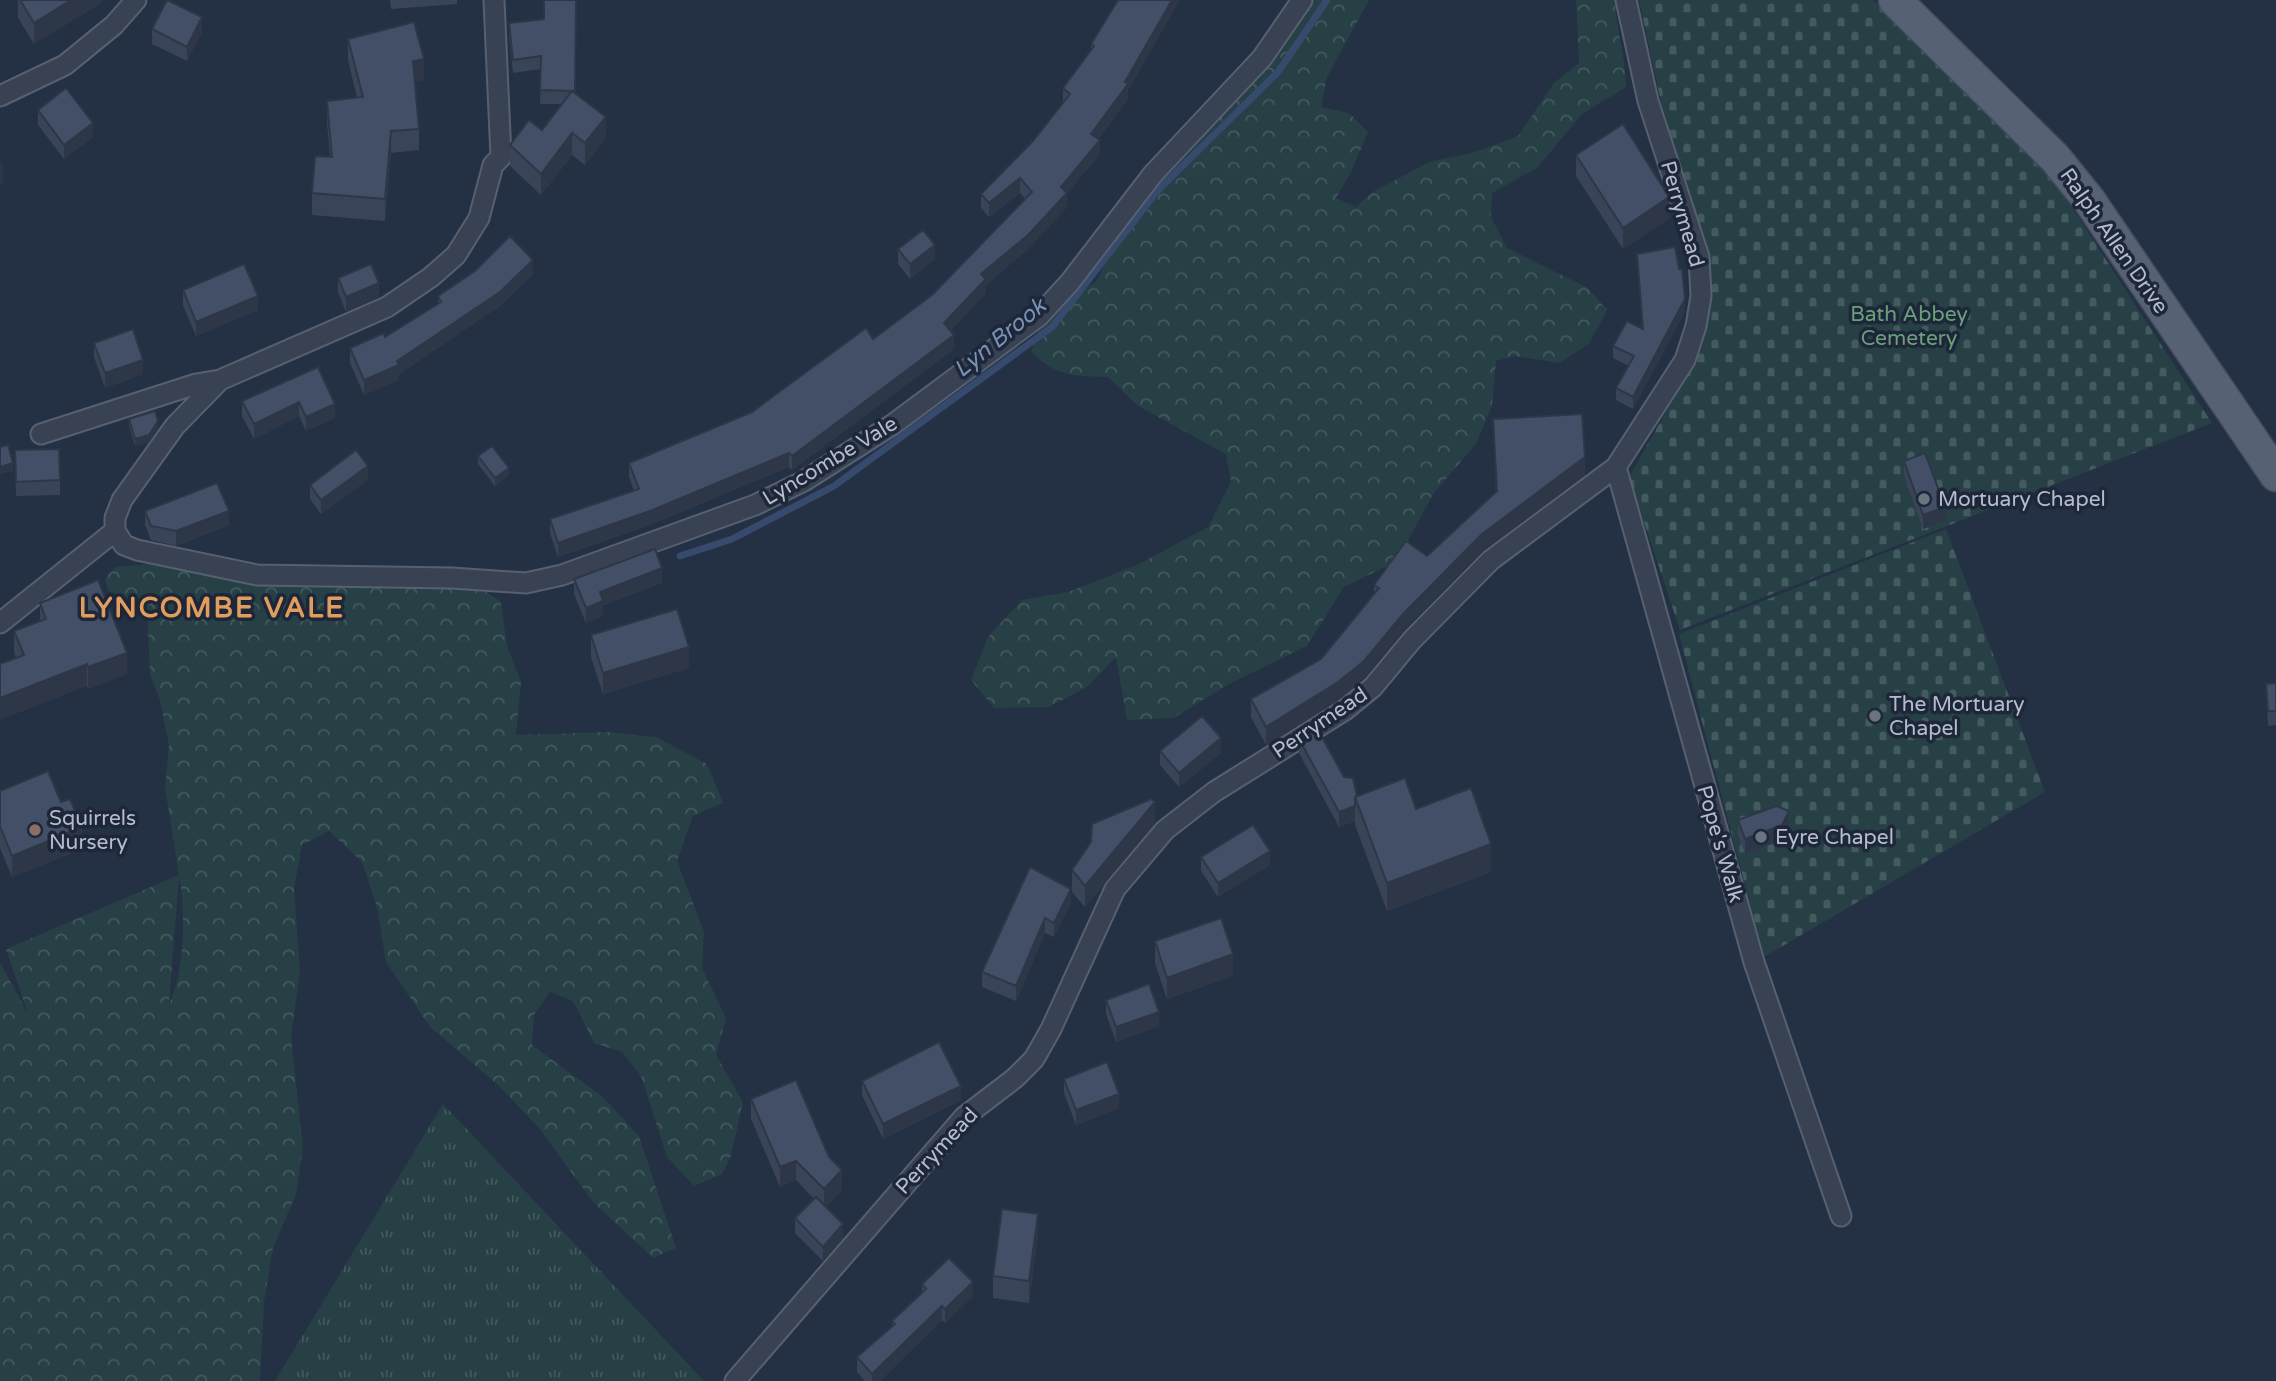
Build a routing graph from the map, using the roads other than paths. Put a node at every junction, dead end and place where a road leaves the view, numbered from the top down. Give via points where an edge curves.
1 (136, 0) edge
2 (494, 0) edge
3 (1302, 0) edge
4 (1626, 0) edge
5 (1895, 0) edge
6 (0, 96) edge
7 (220, 380) junction
8 (41, 434) dead end
9 (1616, 467) junction
10 (2276, 475) edge
11 (115, 531) junction
12 (0, 623) edge
13 (1842, 1216) dead end
14 (735, 1381) edge

1 - 6 street via 114,25 65,65
2 - 7 street via 501,157 493,165 479,218 456,255 387,307
3 - 11 street, Lyncombe Vale via 1262,58 1153,174 1039,316 892,425 804,481 755,505 562,575 526,583 257,575 136,550 124,545
4 - 9 street, Perrymead via 1648,101 1699,257 1701,296 1685,360
5 - 10 main road, Ralph Allen Drive via 2055,158 2089,200
7 - 8 street
7 - 11 street via 175,426 122,500
9 - 13 street, Pope's Walk via 1754,962
9 - 14 street, Perrymead via 1491,560 1373,687 1345,710 1214,792 1165,830 1115,889 1034,1059 964,1117
11 - 12 street

